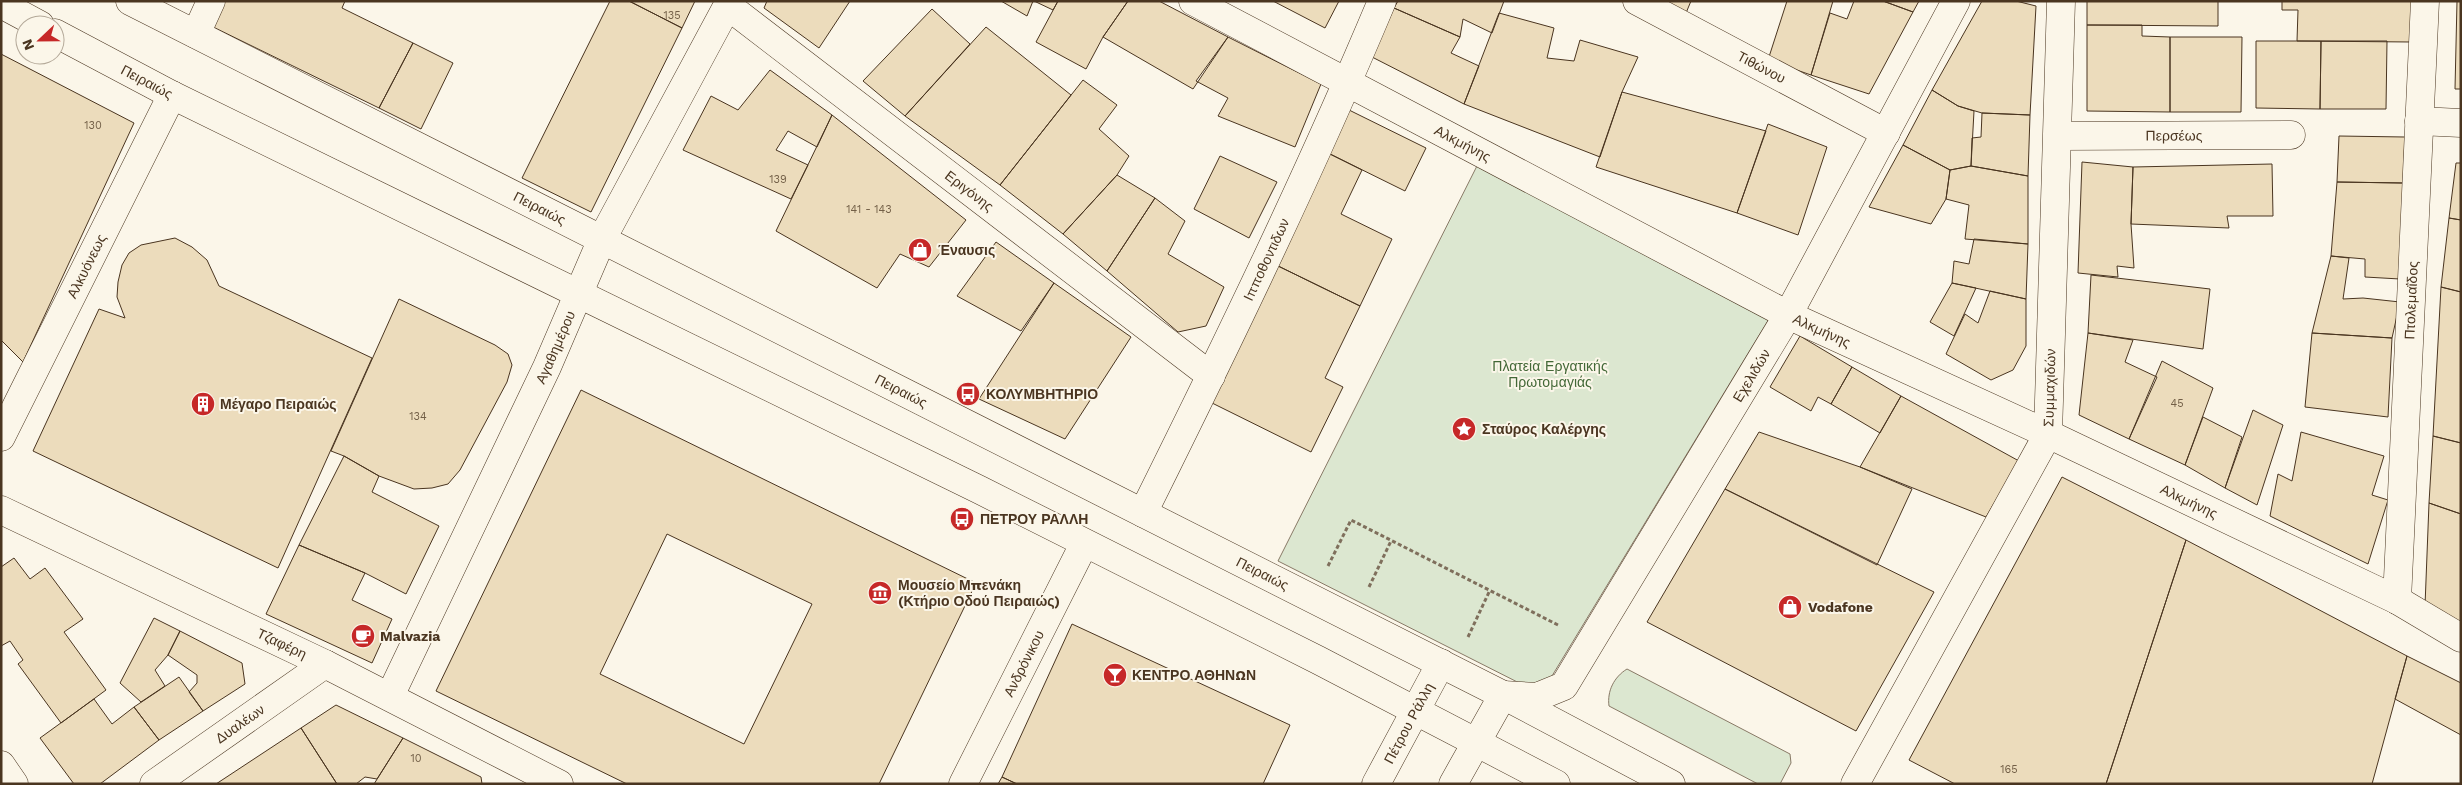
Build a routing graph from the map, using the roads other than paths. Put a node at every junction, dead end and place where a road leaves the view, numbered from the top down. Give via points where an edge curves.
1 (130, 1) edge
2 (211, 1) edge
3 (1193, 1) edge
4 (1382, 1) edge
5 (1637, 1) edge
6 (1956, 1) edge
7 (2061, 1) edge
8 (2425, 1) edge
9 (1, 4) edge
10 (729, 4) edge
11 (21, 15) edge
12 (196, 34) junction
13 (65, 38) edge
14 (1348, 82) junction
15 (172, 95) junction
16 (2419, 121) junction
17 (2461, 123) edge
18 (1886, 133) junction
19 (2291, 135) dead end
20 (2058, 136) junction
21 (602, 239) junction
22 (581, 294) junction
23 (1788, 316) junction
24 (1212, 376) junction
25 (2048, 434) junction
26 (1, 437) edge
27 (1, 510) edge
28 (1143, 512) junction
29 (1084, 544) junction
30 (2397, 600) junction
31 (2461, 638) edge
32 (1441, 663) junction
33 (325, 664) junction
34 (1503, 695) junction
35 (390, 696) junction
36 (1415, 710) junction
37 (1476, 741) junction
38 (1, 765) edge
39 (543, 781) edge
40 (14, 784) edge
41 (154, 784) edge
42 (963, 784) edge
43 (1376, 784) edge
44 (1453, 784) edge
45 (1556, 784) edge
46 (1671, 784) edge
47 (1855, 784) edge

1 - 12 street, Πειραιώς
2 - 12 street
3 - 14 street, Αλκμήνης
4 - 14 street, Ιπποθοντιδων
5 - 18 street, Τιθώνου
6 - 18 street, Εχελιδών
7 - 20 street, Συμμαχιδών
8 - 16 street, Πτολεμαΐδος
9 - 11 street
10 - 21 street, Αγαθημέρου
10 - 24 street, Εριγόνης
12 - 21 street, Πειραιώς
13 - 15 street, Πειραιώς
14 - 23 street, Αλκμήνης
14 - 24 street, Ιπποθοντιδων
15 - 22 street, Πειραιώς
15 - 26 street, Αλκυόνεως
16 - 17 street
16 - 30 street, Πτολεμαΐδος
18 - 23 street, Εχελιδών
19 - 20 street, Περσέως
20 - 25 street, Συμμαχιδών
21 - 22 street, Αγαθημέρου
21 - 28 street, Πειραιώς
22 - 29 street, Πειραιώς
22 - 35 street, Αγαθημέρου
23 - 25 street, Αλκμήνης
23 - 34 street, Εχελιδών via 1564,686 1537,697
24 - 28 street, Ιπποθοντιδων
25 - 30 street, Αλκμήνης
25 - 47 street, Συμμαχιδών
27 - 33 street, Τζαφέρη
28 - 32 street, Πειραιώς
29 - 36 street, Πειραιώς
29 - 42 street, Ανδρόνικου
30 - 31 street, Αλκμήνης
32 - 34 street, Πειραιώς
32 - 36 street, Πέτρου Ράλλη
33 - 35 street, Τζαφέρη
33 - 41 street, Δυαλέων
34 - 37 street
34 - 46 street, Πειραιώς
35 - 39 street, Τζαφέρη
36 - 37 street, Πειραιώς
36 - 43 street, Πέτρου Ράλλη
37 - 44 street
37 - 45 street, Πειραιώς
38 - 40 street

